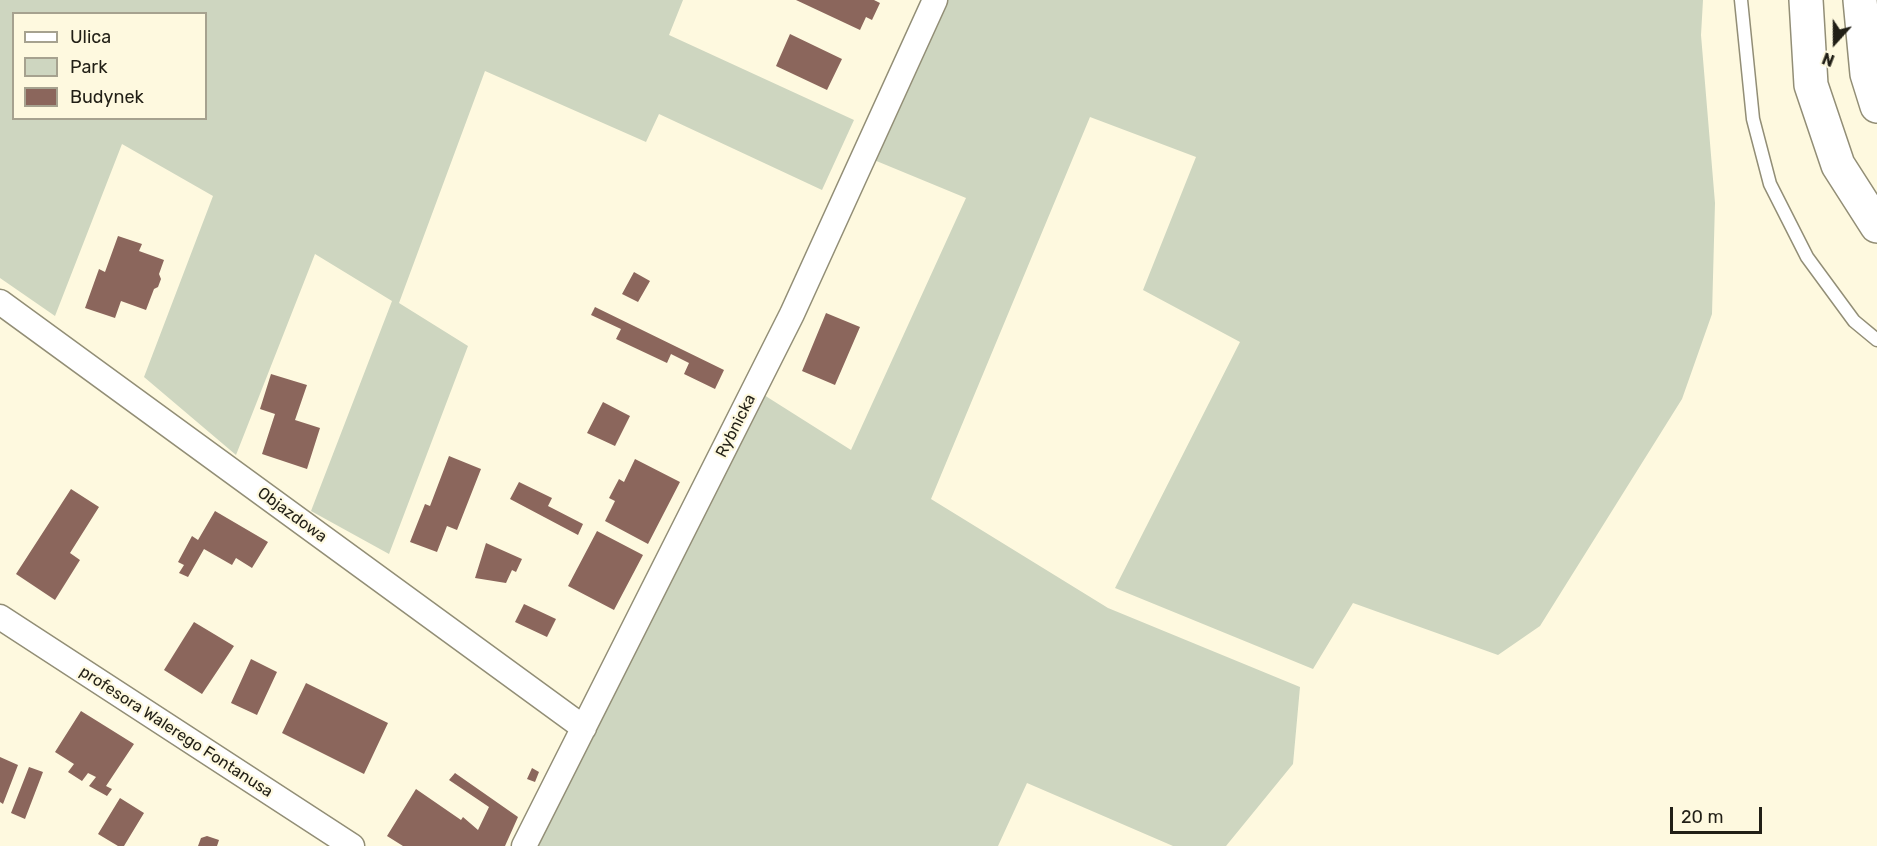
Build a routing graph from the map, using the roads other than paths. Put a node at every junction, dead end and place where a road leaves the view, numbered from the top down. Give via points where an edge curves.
1 (935, 0) edge
2 (1741, 0) edge
3 (1806, 0) edge
4 (1860, 0) edge
5 (1877, 106) edge
6 (1877, 226) edge
7 (0, 302) edge
8 (1877, 340) edge
9 (0, 617) edge
10 (584, 728) junction
11 (352, 846) edge
12 (524, 846) edge

1 - 10 street, Rybnicka via 792,314
2 - 8 lane via 1753,119 1770,184 1807,257 1854,321
3 - 6 highway via 1812,85 1838,165
4 - 5 highway via 1867,74
7 - 10 street, Objazdowa
9 - 11 street, profesora Walerego Fontanusa
10 - 12 street, Rybnicka

